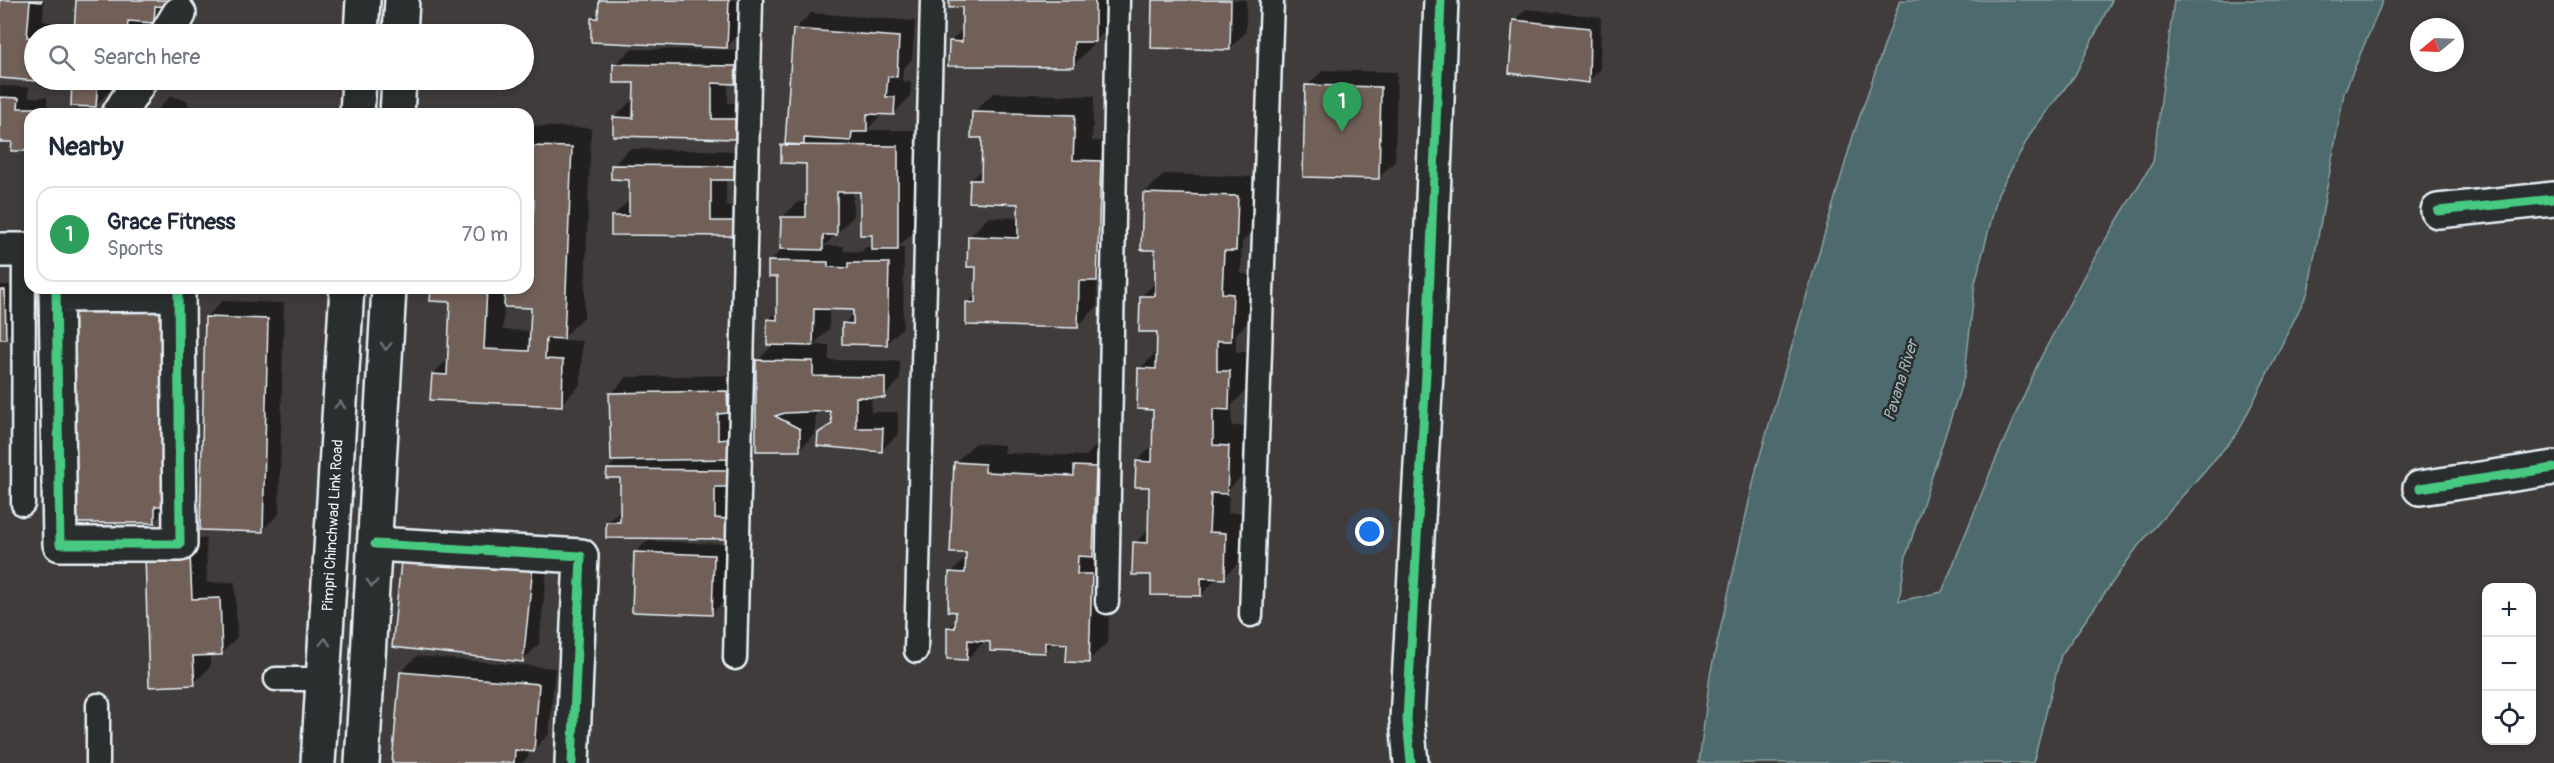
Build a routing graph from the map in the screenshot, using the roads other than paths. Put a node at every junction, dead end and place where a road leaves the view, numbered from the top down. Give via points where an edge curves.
1 (363, 0) edge
2 (402, 0) edge
3 (752, 0) edge
4 (932, 0) edge
5 (1118, 0) edge
6 (1272, 0) edge
7 (1441, 0) edge
8 (362, 24) edge
9 (401, 24) edge
10 (134, 90) edge
11 (358, 90) edge
12 (398, 90) edge
13 (123, 108) edge
14 (357, 108) edge
15 (397, 108) edge
16 (2554, 199) edge
17 (2438, 211) dead end
18 (18, 250) edge
19 (56, 294) edge
20 (178, 294) edge
21 (347, 294) edge
22 (389, 294) edge
23 (2554, 468) edge
24 (2420, 488) dead end
25 (23, 504) dead end
26 (375, 544) junction
27 (1107, 602) dead end
28 (1251, 615) dead end
29 (916, 651) dead end
30 (735, 658) dead end
31 (276, 679) dead end
32 (323, 679) junction
33 (98, 705) dead end
34 (98, 763) edge
35 (318, 763) edge
36 (362, 763) edge
37 (572, 763) edge
38 (1411, 763) edge

1 - 8 street
2 - 9 street
3 - 30 lane
4 - 29 lane
5 - 27 lane
6 - 28 lane
7 - 38 street via 1407,720
10 - 13 street
11 - 14 street
12 - 15 street
16 - 17 street
18 - 25 lane
19 - 20 street via 60,544 180,544
32 -> 21 street, Pimpri Chinchwad Link Road
22 -> 26 street
23 - 24 street
26 -> 36 street
26 - 37 street via 581,556
31 - 32 lane
32 - 35 street, Pimpri Chinchwad Link Road
33 - 34 lane

